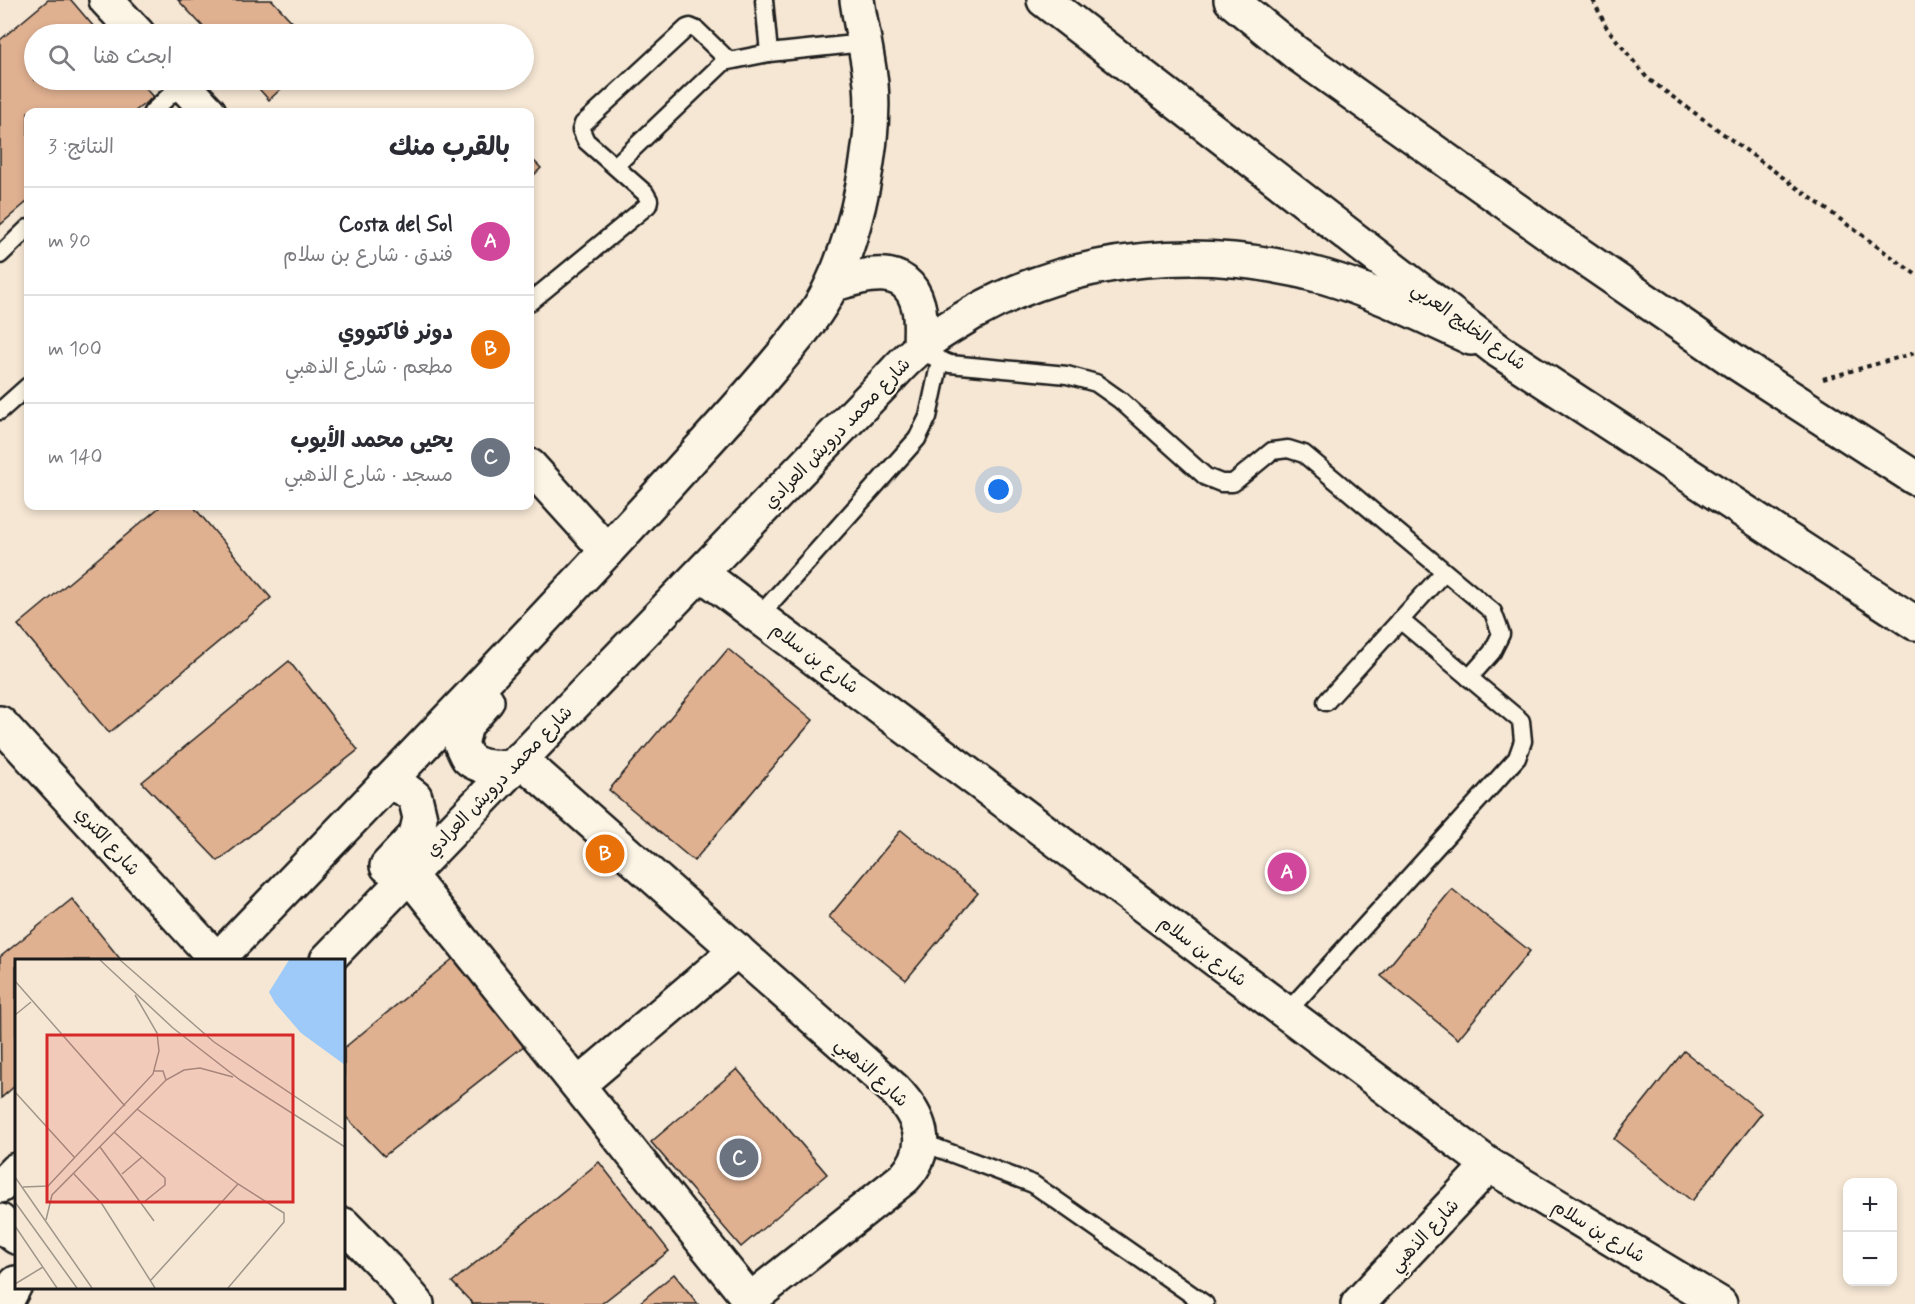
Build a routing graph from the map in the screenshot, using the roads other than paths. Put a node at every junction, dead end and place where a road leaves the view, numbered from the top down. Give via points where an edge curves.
1 (106, 0) edge
2 (764, 0) edge
3 (857, 0) edge
4 (1044, 0) edge
5 (1231, 0) edge
6 (129, 24) edge
7 (864, 43) junction
8 (769, 53) junction
9 (728, 60) junction
10 (173, 90) edge
11 (189, 90) edge
12 (156, 108) edge
13 (205, 108) edge
14 (615, 166) junction
15 (24, 232) edge
16 (0, 255) edge
17 (832, 285) junction
18 (534, 299) edge
19 (1499, 351) junction
20 (931, 354) junction
21 (24, 390) edge
22 (0, 411) edge
23 (534, 470) edge
24 (1915, 478) edge
25 (607, 551) junction
26 (1444, 572) junction
27 (702, 573) junction
28 (562, 598) junction
29 (759, 616) junction
30 (1400, 620) junction
31 (1915, 623) edge
32 (1469, 678) junction
33 (1326, 702) dead end
34 (0, 723) edge
35 (516, 763) junction
36 (386, 783) junction
37 (409, 875) junction
38 (355, 931) junction
39 (737, 950) junction
40 (216, 959) edge
41 (218, 959) edge
42 (328, 959) edge
43 (1286, 1013) junction
44 (578, 1085) junction
45 (921, 1142) junction
46 (1489, 1165) junction
47 (0, 1221) edge
48 (345, 1226) edge
49 (15, 1236) edge
50 (752, 1302) edge
51 (417, 1304) edge
52 (1205, 1304) edge
53 (1358, 1304) edge
54 (1720, 1304) edge

1 - 6 street
2 - 8 lane
3 - 7 street
4 - 19 street, شارع الخليج العربي
5 - 24 street via 1296,53 1561,242
7 - 8 lane
7 - 17 street via 871,85 863,183 853,230
8 - 9 lane
9 - 14 lane
9 - 14 lane via 697,30 687,28 587,120 582,135
10 - 12 lane
11 - 13 street
14 - 18 lane via 645,193 648,205
15 - 16 lane
17 - 20 street via 877,273 903,282 913,293
17 - 25 street via 797,339
19 - 20 street, شارع محمد درويش العرادي via 1384,298 1325,277 1233,260 1188,258 1108,265 1066,274 989,304 948,327
19 - 31 street, شارع الخليج العربي
20 - 26 lane via 950,364 1067,375 1096,383 1206,477 1221,483 1233,483 1272,451 1288,449 1304,454
20 - 27 street, شارع محمد درويش العرادي via 891,376
20 - 29 lane via 930,411 918,439
21 - 22 lane
23 - 25 street
25 - 28 street
26 - 30 lane
26 - 32 lane via 1493,612 1501,634 1492,652
27 - 29 street, شارع بن سلام
27 - 35 street, شارع محمد درويش العرادي
28 - 35 street via 534,646 466,724 461,744 468,758 499,768
28 - 36 street
29 - 43 street, شارع بن سلام
30 - 32 lane
30 - 33 lane
32 - 43 lane via 1521,721 1523,741 1517,758
34 - 40 street, شارع الكنري
35 - 37 street, شارع محمد درويش العرادي
35 - 39 street, شارع الذهبي
36 - 38 street via 415,797 420,818 416,834 357,901 353,915
36 - 41 street
37 - 38 street, شارع محمد درويش العرادي
37 - 44 street
38 - 42 street, شارع محمد درويش العرادي
39 - 44 street
39 - 45 street, شارع الذهبي via 906,1102 917,1121
43 - 46 street, شارع بن سلام
44 - 50 street
45 - 50 street via 914,1167 904,1177
45 - 52 lane via 1033,1184
46 - 53 street, شارع الذهبي
46 - 54 street, شارع بن سلام
47 - 49 street
48 - 51 street

